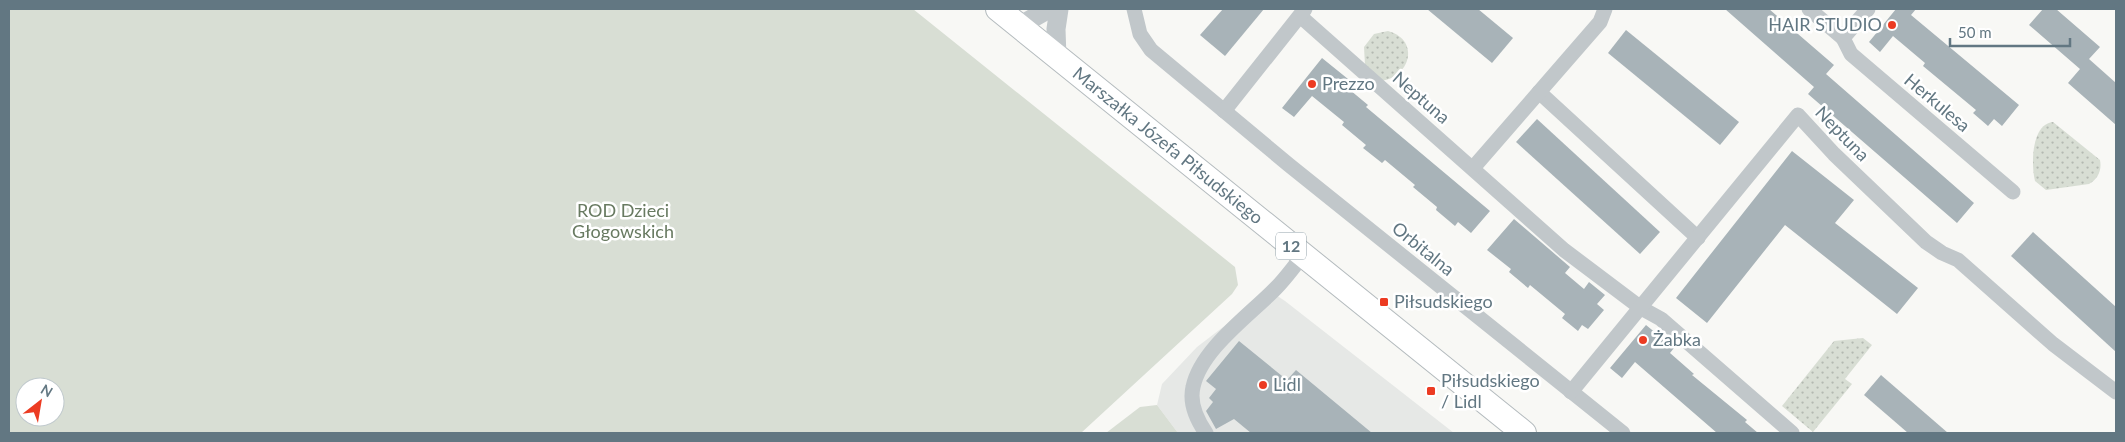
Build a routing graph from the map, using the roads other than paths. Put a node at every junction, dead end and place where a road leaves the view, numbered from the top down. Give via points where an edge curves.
1 (998, 9) edge
2 (1049, 9) edge
3 (1059, 9) edge
4 (1134, 9) edge
5 (1605, 9) edge
6 (1808, 9) edge
7 (1868, 9) edge
8 (1303, 13) edge
9 (1021, 17) edge
10 (1842, 38) junction
11 (1057, 58) junction
12 (1538, 92) junction
13 (1224, 111) junction
14 (1473, 168) junction
15 (2013, 192) dead end
16 (1698, 238) junction
17 (1303, 256) junction
18 (1641, 308) junction
19 (1571, 392) junction
20 (2116, 392) edge
21 (1206, 433) edge
22 (1524, 433) edge
23 (1623, 433) edge
24 (1792, 433) edge

1 - 9 main road, Marszałka Józefa Piłsudskiego / 12
2 - 9 street
3 - 11 street
4 - 13 street, Orbitalna via 1140,34 1151,50
5 - 12 street via 1600,22
6 - 10 street, Herkulesa
7 - 10 street
8 - 13 street
8 - 14 street, Neptuna
9 - 11 main road, Marszałka Józefa Piłsudskiego / 12
10 - 15 street, Herkulesa via 1851,54
11 - 17 main road, Marszałka Józefa Piłsudskiego / 12
12 - 14 street
12 - 16 street
13 - 19 street, Orbitalna
14 - 18 street, Neptuna via 1564,250
16 - 18 street, Neptuna
16 - 20 street, Neptuna via 1798,115 1834,154 1935,249 1958,260 2053,344
17 - 21 street via 1277,288 1228,335 1198,372 1192,398 1194,411
17 - 22 main road, Marszałka Józefa Piłsudskiego / 12
18 - 19 street, Neptuna
18 - 24 street, Neptuna via 1661,319
19 - 23 street, Orbitalna

